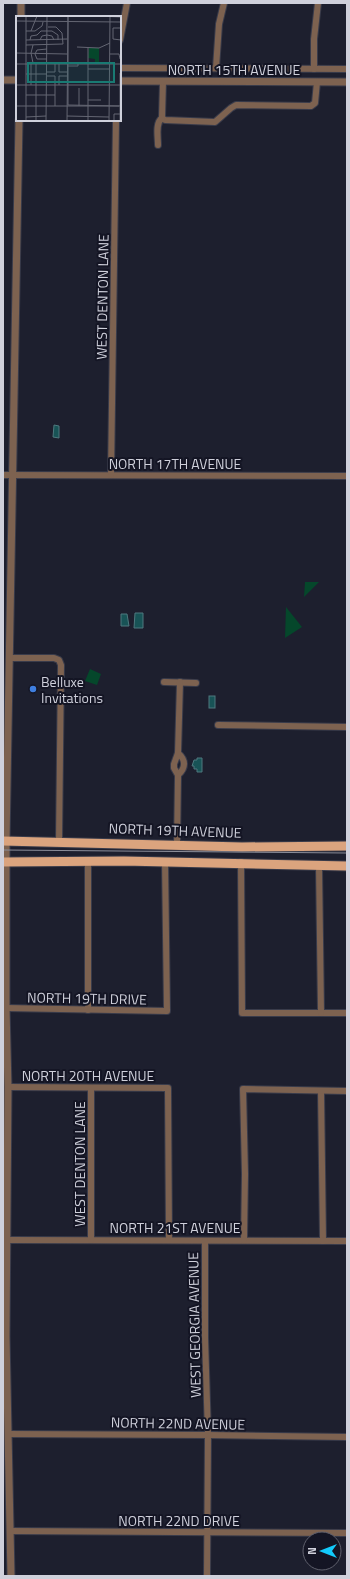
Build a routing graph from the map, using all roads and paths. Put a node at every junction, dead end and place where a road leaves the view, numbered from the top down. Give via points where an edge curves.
1 (21, 3) edge
2 (127, 3) edge
3 (224, 3) edge
4 (318, 3) edge
5 (21, 16) edge
6 (121, 35) edge
7 (121, 68) edge
8 (216, 68) junction
9 (314, 69) junction
10 (347, 69) edge
11 (3, 80) edge
12 (16, 80) edge
13 (121, 81) edge
14 (163, 81) junction
15 (317, 82) junction
16 (347, 82) edge
17 (162, 118) junction
18 (20, 121) edge
19 (116, 121) edge
20 (158, 145) dead end
21 (3, 475) edge
22 (14, 475) junction
23 (111, 475) junction
24 (347, 476) edge
25 (9, 658) junction
26 (164, 682) dead end
27 (180, 682) junction
28 (196, 683) dead end
29 (218, 726) dead end
30 (347, 727) edge
31 (178, 753) junction
32 (178, 775) junction
33 (4, 841) edge
34 (59, 842) junction
35 (177, 846) junction
36 (347, 846) edge
37 (88, 860) junction
38 (165, 861) junction
39 (5, 862) edge
40 (241, 862) junction
41 (319, 866) junction
42 (347, 866) edge
43 (6, 1008) junction
44 (88, 1010) junction
45 (321, 1013) junction
46 (347, 1013) edge
47 (5, 1052) edge
48 (8, 1087) junction
49 (91, 1088) junction
50 (321, 1091) junction
51 (347, 1091) edge
52 (5, 1240) edge
53 (91, 1240) junction
54 (169, 1240) junction
55 (244, 1240) junction
56 (205, 1241) junction
57 (323, 1241) junction
58 (347, 1242) edge
59 (8, 1434) junction
60 (208, 1435) junction
61 (347, 1437) edge
62 (6, 1485) edge
63 (10, 1530) junction
64 (207, 1532) junction
65 (347, 1533) edge
66 (11, 1576) edge
67 (207, 1576) edge

1 - 5 street
2 - 6 street
3 - 8 street via 219,24
4 - 9 street
7 - 8 street, NORTH 15TH AVENUE
8 - 9 street, NORTH 15TH AVENUE
9 - 10 street, NORTH 15TH AVENUE
11 - 12 street
13 - 14 street, NORTH 15TH AVENUE
14 - 15 street, NORTH 15TH AVENUE
14 - 17 street
15 - 16 street, NORTH 15TH AVENUE
15 - 17 street via 314,103 311,106 236,106 215,122
17 - 20 street via 158,124
18 - 22 street via 14,349
19 - 23 street, WEST DENTON LANE
21 - 22 street, NORTH 17TH AVENUE
22 - 23 street, NORTH 17TH AVENUE
22 - 25 street
23 - 24 street, NORTH 17TH AVENUE
25 - 33 street
25 - 34 street via 54,658 59,660 61,665
26 - 27 street
27 - 28 street
27 - 31 street
29 - 30 street
31 - 32 street via 174,764
31 - 32 street via 184,763
32 - 35 street
33 - 34 main road, NORTH 19TH AVENUE
33 - 39 street
34 - 35 main road, NORTH 19TH AVENUE
35 - 36 main road, NORTH 19TH AVENUE
37 - 38 main road
37 - 39 main road
37 - 44 street
38 - 40 main road
38 - 44 street, NORTH 19TH DRIVE via 167,1011
39 - 43 street
40 - 41 main road
40 - 45 street via 242,1013
41 - 42 main road
41 - 45 street
43 - 44 street, NORTH 19TH DRIVE
43 - 47 street
45 - 46 street
47 - 48 street
48 - 49 street, NORTH 20TH AVENUE
48 - 52 street
49 - 53 street, WEST DENTON LANE
49 - 54 street, NORTH 20TH AVENUE via 168,1088
50 - 51 street
50 - 55 street via 243,1089
50 - 57 street
52 - 53 street, NORTH 21ST AVENUE
52 - 59 street
53 - 54 street, NORTH 21ST AVENUE
54 - 56 street, NORTH 21ST AVENUE
55 - 56 street, NORTH 21ST AVENUE
55 - 57 street, NORTH 21ST AVENUE
56 - 60 street, WEST GEORGIA AVENUE
57 - 58 street, NORTH 21ST AVENUE
59 - 60 street, NORTH 22ND AVENUE
59 - 62 street
60 - 61 street, NORTH 22ND AVENUE
60 - 64 street, WEST GEORGIA AVENUE
62 - 63 street
63 - 64 street, NORTH 22ND DRIVE
63 - 66 street
64 - 65 street, NORTH 22ND DRIVE
64 - 67 street, WEST GEORGIA AVENUE

